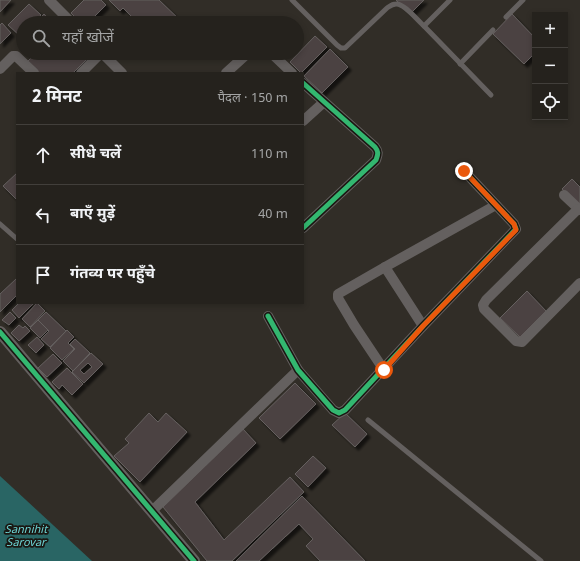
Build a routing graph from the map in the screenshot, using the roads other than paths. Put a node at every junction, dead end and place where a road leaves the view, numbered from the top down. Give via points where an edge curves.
1 (49, 0) edge
2 (292, 0) edge
3 (450, 0) edge
4 (523, 0) edge
5 (65, 16) edge
6 (506, 17) dead end
7 (424, 26) junction
8 (493, 30) dead end
9 (16, 56) edge
10 (20, 60) edge
11 (95, 60) edge
12 (109, 60) edge
13 (240, 60) edge
14 (278, 60) edge
15 (460, 64) junction
16 (0, 69) edge
17 (33, 72) edge
18 (82, 72) edge
19 (121, 72) edge
20 (227, 72) edge
21 (291, 72) edge
22 (304, 84) edge
23 (491, 95) dead end
24 (324, 102) junction
25 (304, 121) edge
26 (464, 171) dead end
27 (564, 195) dead end
28 (496, 206) junction
29 (579, 210) edge
30 (0, 224) edge
31 (304, 227) edge
32 (16, 238) edge
33 (385, 266) junction
34 (580, 283) edge
35 (268, 316) dead end
36 (423, 326) junction
37 (0, 332) edge
38 (298, 370) junction
39 (384, 370) junction
40 (368, 420) dead end
41 (152, 511) junction
42 (194, 561) edge
43 (541, 561) edge

1 - 5 street
2 - 7 lane via 341,48 350,45 392,4 398,3 403,6
3 - 7 lane
4 - 6 lane
7 - 15 lane
8 - 15 lane
9 - 16 street
10 - 17 street
11 - 18 street
12 - 19 street
13 - 20 street
14 - 21 street
15 - 23 lane
22 - 24 street
24 - 25 street
24 - 31 street via 375,147 378,154 376,160
26 - 28 street
27 - 29 street
28 - 33 street
28 - 36 street via 514,224 516,230
29 - 34 street via 486,300 483,306 516,341 522,342
30 - 32 lane
33 - 36 street
33 - 39 street via 338,294 354,325
35 - 38 street
36 - 39 street
37 - 41 street
38 - 39 street via 333,410 339,413
38 - 41 street
40 - 43 lane
41 - 42 street

